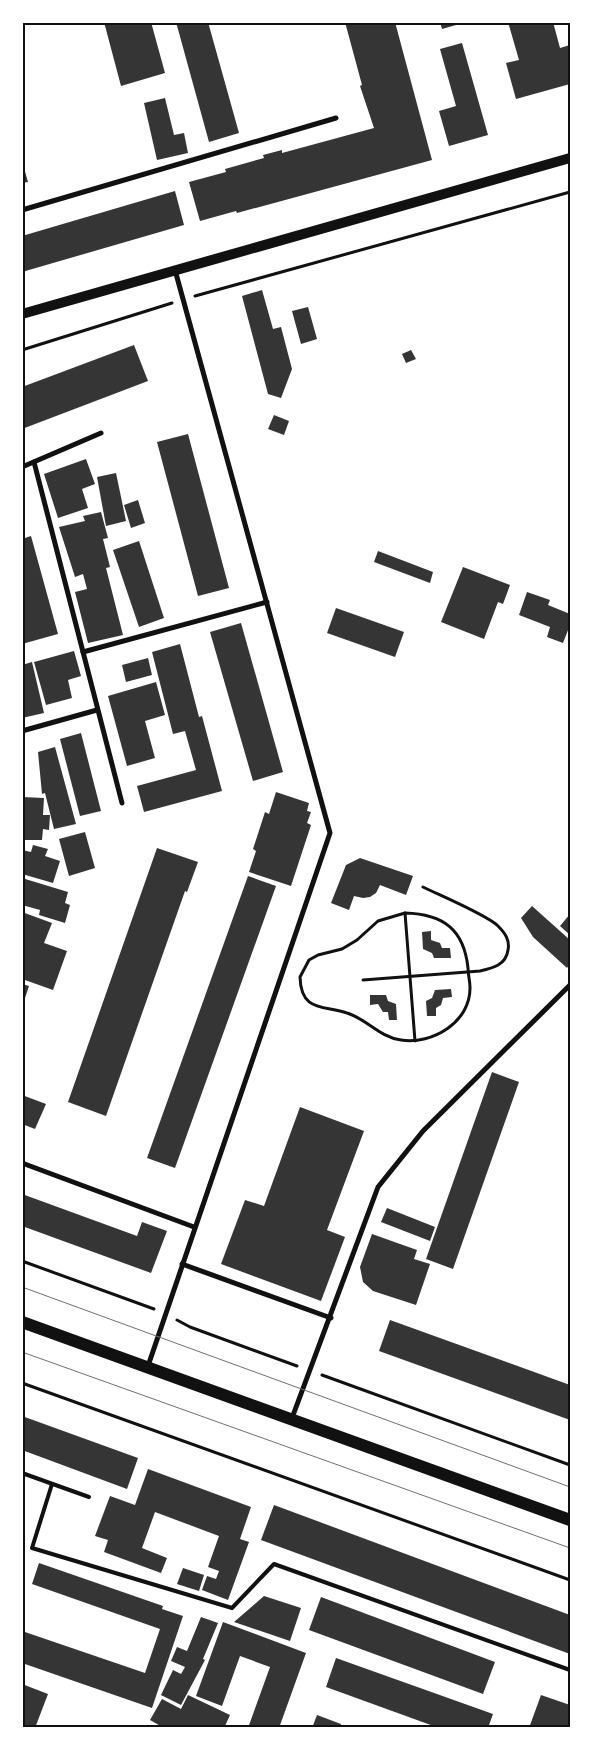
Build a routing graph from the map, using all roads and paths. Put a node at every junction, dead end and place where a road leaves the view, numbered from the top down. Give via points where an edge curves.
1 (336, 118) dead end
2 (570, 158) edge
3 (570, 192) edge
4 (22, 210) edge
5 (175, 270) junction
6 (183, 300) junction
7 (22, 314) edge
8 (22, 350) edge
9 (101, 433) dead end
10 (34, 462) junction
11 (22, 467) edge
12 (267, 602) junction
13 (83, 652) junction
14 (96, 710) junction
15 (22, 730) edge
16 (122, 803) dead end
17 (423, 887) dead end
18 (405, 913) junction
19 (468, 972) junction
20 (410, 976) junction
21 (363, 980) dead end
22 (570, 985) edge
23 (415, 1041) junction
24 (22, 1163) edge
25 (194, 1227) junction
26 (182, 1264) junction
27 (330, 1318) junction
28 (22, 1322) edge
29 (148, 1368) junction
30 (22, 1383) edge
31 (292, 1418) junction
32 (22, 1473) edge
33 (52, 1484) junction
34 (88, 1497) dead end
35 (570, 1520) edge
36 (570, 1580) edge
37 (570, 1670) edge

1 - 4 street
2 - 5 main road
3 - 6 path
5 - 6 street
5 - 7 main road
6 - 8 path
6 - 12 street
9 - 10 street
10 - 11 street
10 - 13 street
12 - 13 street
12 - 25 street via 330,833
13 - 14 street
14 - 15 street
14 - 16 street
17 - 19 path via 497,924 508,937 506,958 497,967
18 - 19 path via 433,917 457,933 466,952
18 - 20 path
18 - 23 path via 378,921 342,949 309,960 300,977 300,986 304,996 318,1008 347,1013 387,1037
19 - 20 path
19 - 23 path via 471,988 463,1013 442,1032
20 - 21 path
20 - 23 path
22 - 27 street via 423,1130 378,1187
24 - 25 street
25 - 26 street
26 - 27 street
26 - 29 street
27 - 31 street
28 - 29 main road
29 - 31 main road
30 - 36 path
31 - 35 main road
32 - 33 lane
33 - 34 lane
33 - 37 lane via 32,1548 232,1608 274,1564

